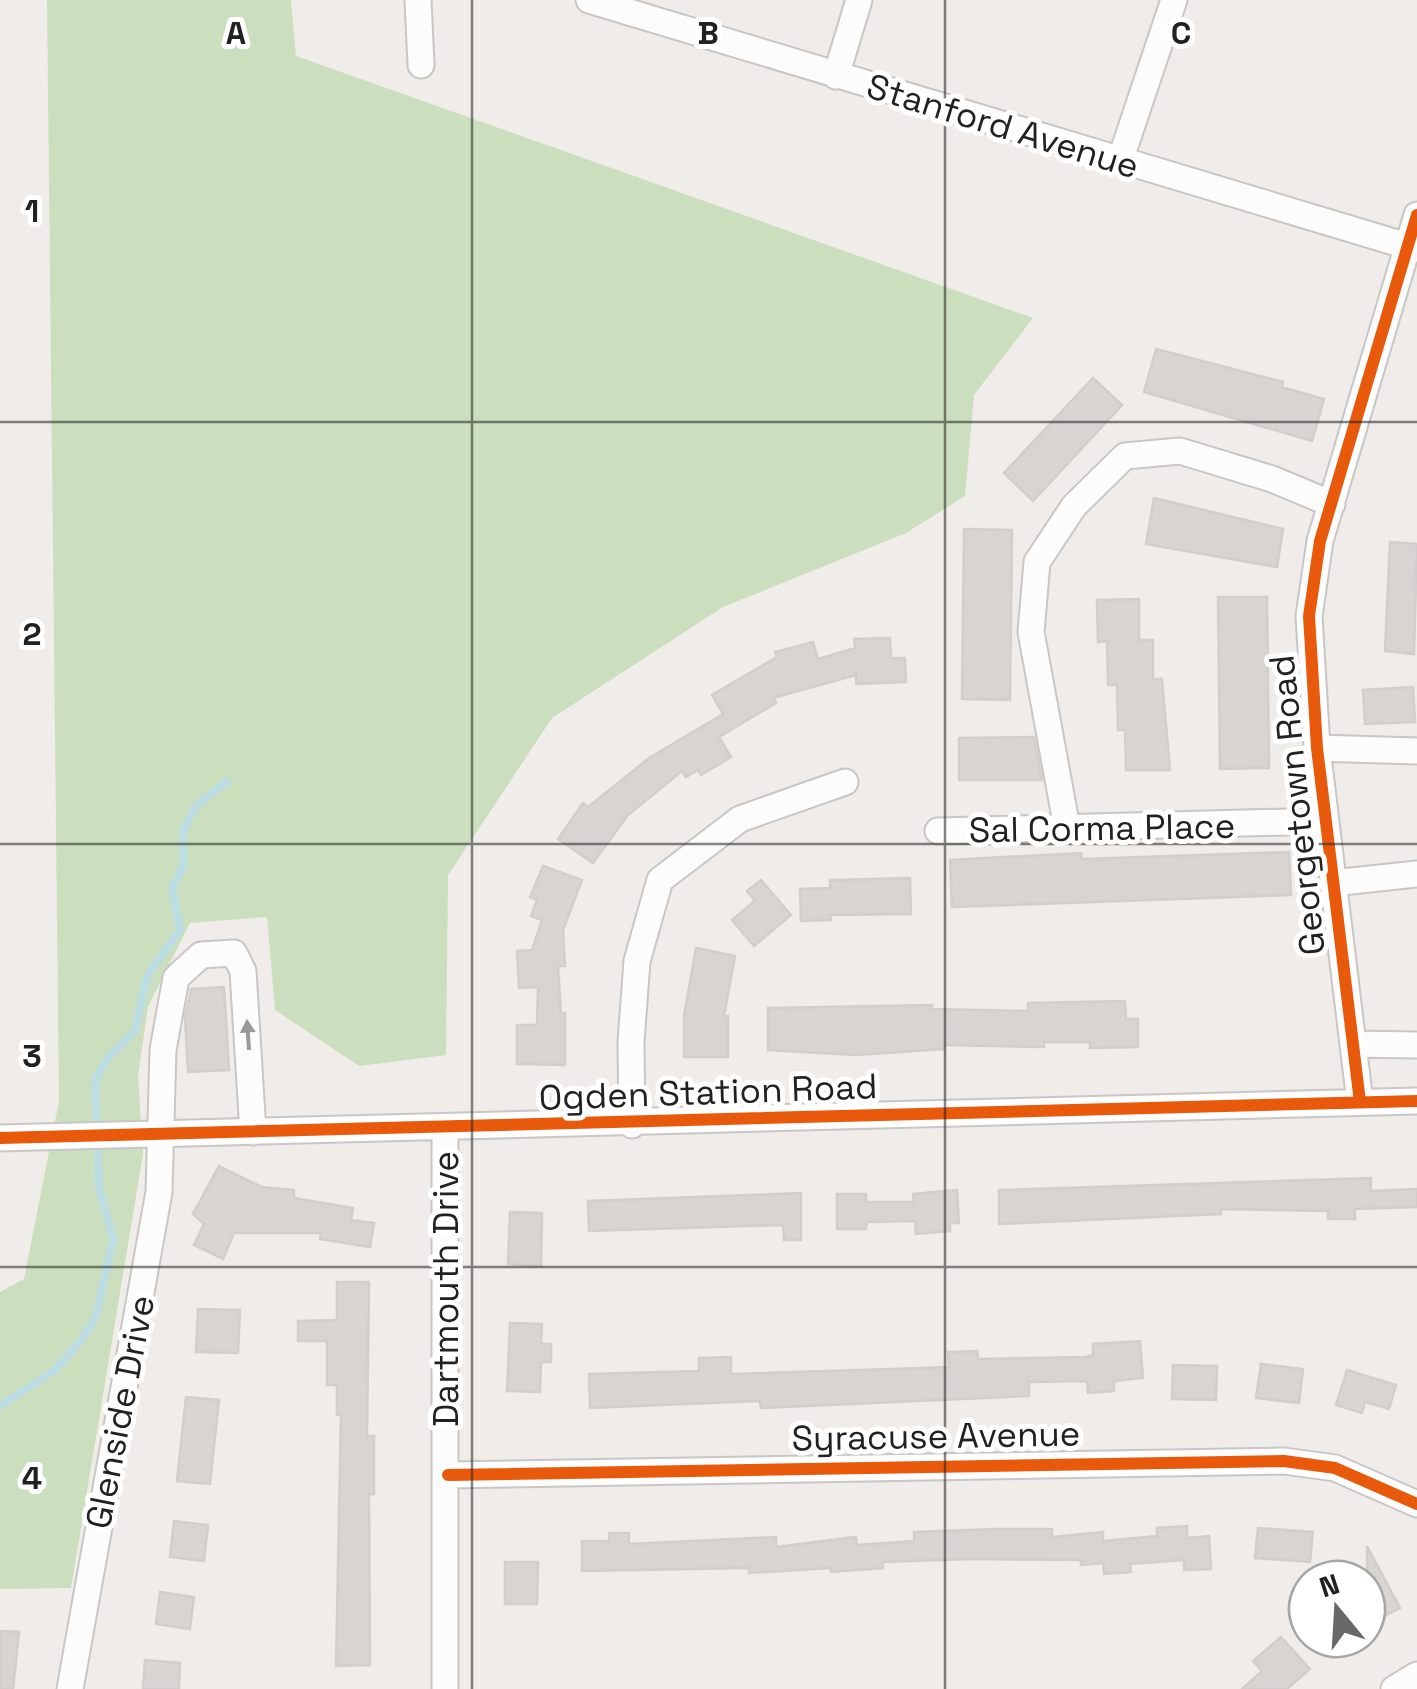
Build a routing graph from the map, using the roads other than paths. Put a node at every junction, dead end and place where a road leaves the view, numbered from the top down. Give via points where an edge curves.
1 (418, 0) edge
2 (589, 0) edge
3 (859, 0) edge
4 (1174, 0) edge
5 (421, 65) dead end
6 (836, 76) junction
7 (1120, 161) junction
8 (1417, 215) edge
9 (1412, 248) edge
10 (1332, 504) junction
11 (1317, 748) junction
12 (1417, 751) edge
13 (845, 782) dead end
14 (1325, 821) junction
15 (1068, 828) junction
16 (938, 831) dead end
17 (1417, 874) edge
18 (1333, 883) junction
19 (1352, 1044) junction
20 (1417, 1044) edge
21 (1417, 1101) edge
22 (1360, 1102) junction
23 (632, 1125) junction
24 (445, 1128) junction
25 (253, 1132) junction
26 (164, 1134) junction
27 (0, 1138) edge
28 (448, 1475) junction
29 (1417, 1504) edge
30 (1417, 1675) edge
31 (70, 1689) edge
32 (445, 1689) edge
33 (1394, 1689) edge

1 - 5 street
2 - 6 street, Stanford Avenue
3 - 6 street
4 - 7 street
6 - 7 street, Stanford Avenue
7 - 9 street, Stanford Avenue
8 - 9 street, Georgetown Road
9 - 10 street, Georgetown Road
10 - 11 street, Georgetown Road via 1310,616
10 - 15 street via 1180,451 1125,456 1074,506 1037,562 1031,632
11 - 12 street
11 - 14 street, Georgetown Road
13 - 23 street via 740,819 660,880 637,961
14 - 15 street, Sal Corma Place
14 - 18 street, Georgetown Road
15 - 16 street, Sal Corma Place
17 - 18 street
18 - 19 street, Georgetown Road
19 - 20 street
19 - 22 street, Georgetown Road
21 - 22 street, Ogden Station Road
22 - 23 street, Ogden Station Road
23 - 24 street, Ogden Station Road
24 - 25 street, Ogden Station Road
24 - 28 street, Dartmouth Drive
25 - 26 street, Ogden Station Road
25 -> 26 street, Glenside Drive via 243,970 234,952 201,955 176,978 163,1050
26 - 27 street, Ogden Station Road
26 - 31 street, Glenside Drive via 138,1318
28 - 29 street, Syracuse Avenue via 1284,1461 1334,1468
28 - 32 street, Dartmouth Drive
30 - 33 street

